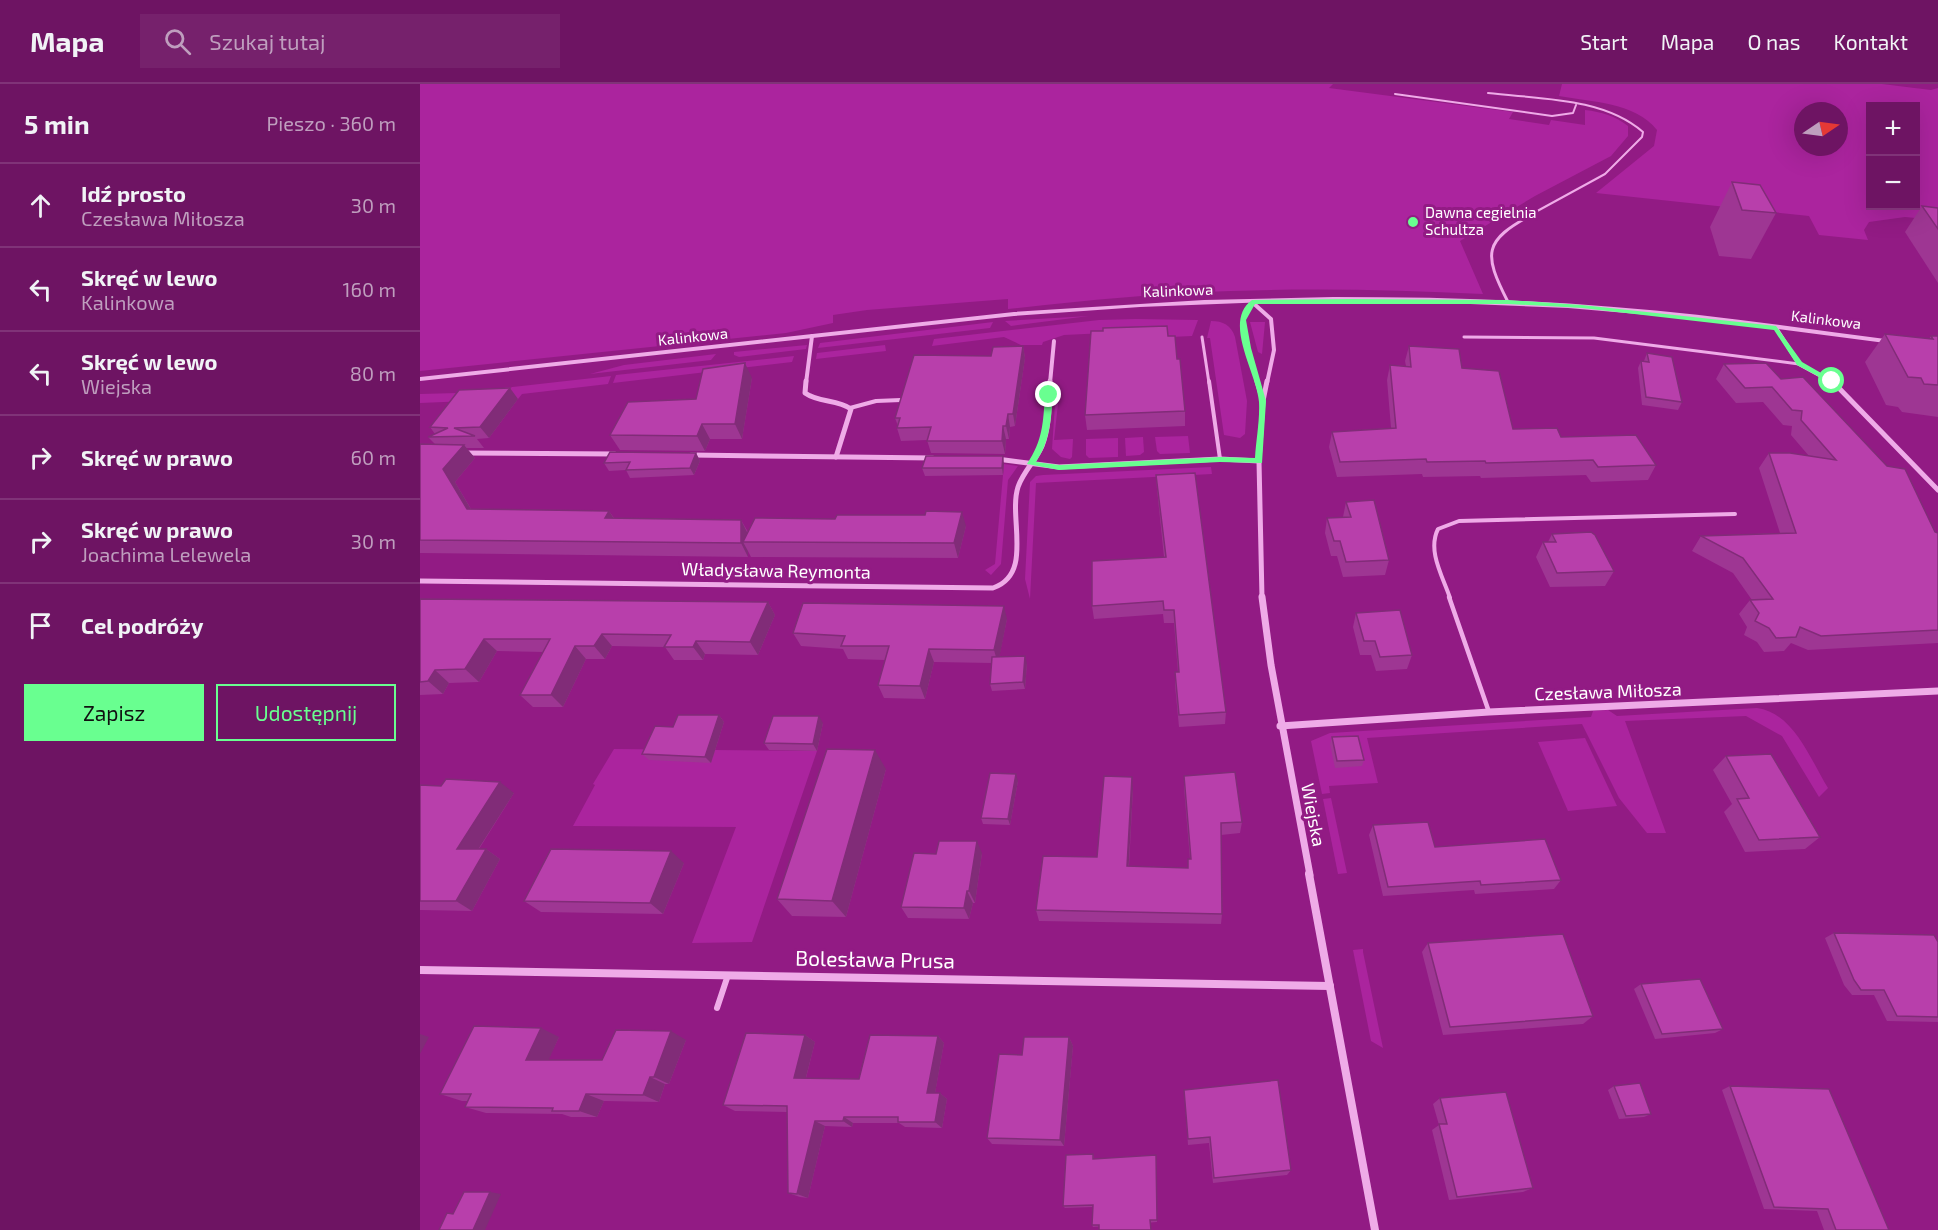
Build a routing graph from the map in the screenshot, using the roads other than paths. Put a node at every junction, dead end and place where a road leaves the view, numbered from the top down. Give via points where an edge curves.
1 (1488, 93) dead end
2 (1395, 94) dead end
3 (1576, 105) junction
4 (1252, 302) junction
5 (1508, 302) junction
6 (1776, 328) junction
7 (812, 336) junction
8 (1202, 337) dead end
9 (1464, 337) dead end
10 (1054, 341) dead end
11 (1898, 342) edge
12 (1799, 364) junction
13 (420, 379) edge
14 (902, 400) edge
15 (1263, 401) junction
16 (850, 408) junction
17 (455, 453) edge
18 (616, 454) edge
19 (686, 455) edge
20 (836, 457) junction
21 (938, 458) edge
22 (995, 459) edge
23 (1220, 459) junction
24 (1259, 461) junction
25 (1031, 464) junction
26 (1938, 489) edge
27 (1735, 514) dead end
28 (420, 582) edge
29 (1938, 691) edge
30 (1489, 712) junction
31 (1280, 726) junction
32 (420, 970) edge
33 (728, 975) junction
34 (1330, 986) junction
35 (717, 1008) dead end
36 (1375, 1230) edge

1 - 3 lane
2 - 3 lane via 1552,116 1573,113
3 - 5 lane via 1608,110 1631,119 1643,132 1642,137 1605,174 1507,228 1494,241 1490,257
4 - 5 street, Kalinkowa
4 - 7 street, Kalinkowa via 1084,308
4 - 15 street, Wiejska via 1243,320
4 - 15 street, Wiejska via 1271,319 1274,350
5 - 6 street, Kalinkowa via 1646,312
6 - 11 street, Kalinkowa
6 - 12 street
7 - 13 street, Kalinkowa
7 - 16 street via 805,393
8 - 23 lane
9 - 12 lane via 1594,338
10 - 25 street via 1046,433
12 - 26 street via 1832,381
14 - 16 lane
15 - 24 street, Wiejska
16 - 20 street
17 - 18 street
19 - 20 street
20 - 21 street
22 - 25 street
23 - 24 street
23 - 25 street via 1059,467
24 - 31 street, Wiejska via 1261,591
25 - 28 street, Władysława Reymonta via 1018,487 1012,574 1005,582 988,589
27 - 30 lane via 1459,521 1438,529 1433,549
29 - 30 street, Czesława Miłosza
30 - 31 street, Czesława Miłosza
31 - 34 street, Wiejska
32 - 33 street, Bolesława Prusa
33 - 34 street, Bolesława Prusa
33 - 35 lane
34 - 36 street, Wiejska

